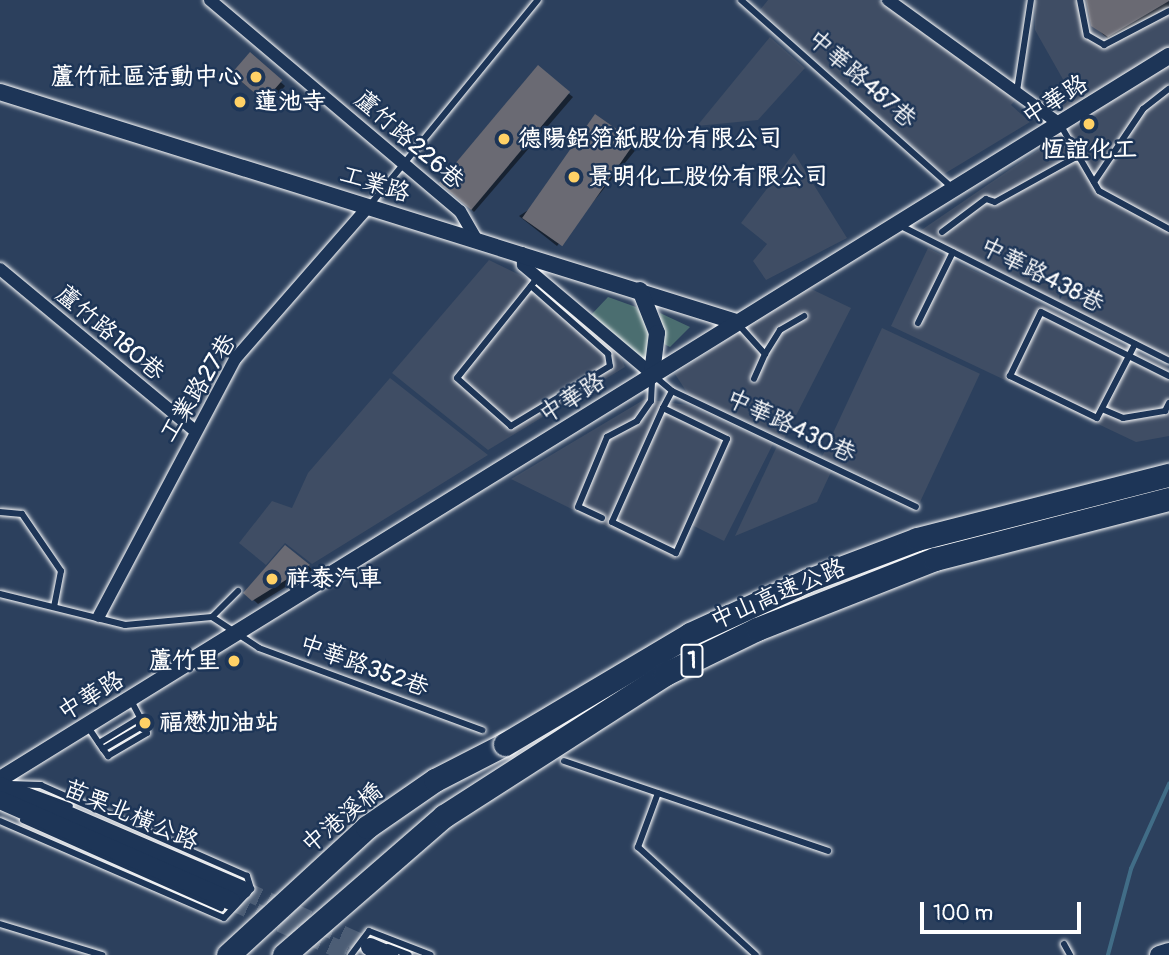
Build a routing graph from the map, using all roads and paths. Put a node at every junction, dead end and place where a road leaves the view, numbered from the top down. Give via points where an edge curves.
1 (210, 0) edge
2 (538, 0) edge
3 (741, 0) edge
4 (888, 0) edge
5 (1031, 0) edge
6 (1080, 0) edge
7 (1169, 11) edge
8 (1169, 56) edge
9 (1169, 89) edge
10 (1017, 91) junction
11 (0, 92) edge
12 (1060, 124) junction
13 (1078, 156) junction
14 (405, 163) junction
15 (1094, 182) junction
16 (954, 190) junction
17 (369, 206) junction
18 (898, 224) junction
19 (1169, 229) edge
20 (942, 232) dead end
21 (476, 239) junction
22 (953, 252) junction
23 (522, 253) junction
24 (0, 269) edge
25 (534, 282) junction
26 (640, 290) junction
27 (804, 316) dead end
28 (736, 322) junction
29 (918, 323) dead end
30 (1135, 344) junction
31 (765, 354) junction
32 (1129, 356) junction
33 (1169, 361) edge
34 (652, 374) junction
35 (1169, 376) edge
36 (754, 379) dead end
37 (672, 391) junction
38 (1169, 403) edge
39 (663, 408) junction
40 (1101, 409) junction
41 (193, 429) junction
42 (1169, 475) edge
43 (1169, 499) edge
44 (916, 508) dead end
45 (0, 512) edge
46 (602, 518) dead end
47 (238, 591) dead end
48 (0, 594) edge
49 (54, 606) junction
50 (99, 616) junction
51 (212, 617) junction
52 (233, 637) junction
53 (130, 699) junction
54 (142, 722) junction
55 (87, 725) junction
56 (482, 730) dead end
57 (505, 744) joint
58 (101, 746) junction
59 (564, 761) dead end
60 (0, 783) edge
61 (658, 793) junction
62 (0, 800) edge
63 (0, 808) edge
64 (0, 821) edge
65 (828, 851) dead end
66 (235, 896) junction
67 (0, 924) edge
68 (373, 944) joint
69 (1064, 944) dead end
70 (1169, 952) edge
71 (102, 955) edge
72 (228, 955) edge
73 (284, 955) edge
74 (351, 955) edge
75 (389, 955) edge
76 (409, 955) edge
77 (431, 955) edge
78 (756, 955) edge
79 (1070, 955) edge
80 (1159, 955) edge

1 - 14 street, 蘆竹路226巷
2 - 14 lane
3 - 16 lane, 中華路487巷
4 - 10 street
5 - 10 lane
6 - 7 lane via 1087,36 1104,45
8 - 12 street, 中華路
9 - 15 lane via 1143,109
10 - 12 street
11 - 17 street, 工業路
12 - 13 lane
12 - 16 street, 中華路
13 - 15 lane
13 - 20 lane via 995,202 986,199
14 - 17 lane
14 - 21 street, 蘆竹路226巷 via 460,211
15 - 19 lane via 1099,191
16 - 18 street, 中華路
17 - 21 street, 工業路
17 - 41 street, 工業路27巷 via 235,359
18 - 22 lane, 中華路438巷
18 - 28 street, 中華路
21 - 23 street, 工業路
22 - 29 lane
22 - 30 lane, 中華路438巷
23 - 25 street via 523,265
23 - 26 street, 工業路
24 - 41 street, 蘆竹路180巷
25 - 25 lane via 457,378 511,426 610,366 608,354
25 - 34 street
26 - 28 street, 工業路
26 - 34 street via 657,332
27 - 31 lane via 780,330
28 - 31 lane via 752,348
28 - 34 street, 中華路
30 - 32 lane
30 - 33 lane, 中華路438巷
31 - 36 lane
32 - 35 lane
32 - 40 lane
32 - 40 lane via 1041,312 1010,376 1097,418
34 - 37 lane, 中華路430巷
34 - 46 lane via 651,401 637,421 607,438 578,506
34 - 52 street, 中華路
37 - 39 lane
37 - 44 lane, 中華路430巷
38 - 40 lane via 1166,411 1123,418
39 - 39 lane via 612,522 676,552 727,439
41 - 50 street, 工業路27巷
42 - 57 highway, 中山高速公路 / 1, bridge via 917,539 806,582 690,634
43 - 73 highway, 中山高速公路 / 1, bridge via 935,559 757,629 665,674 444,816
45 - 49 lane via 22,514 61,571
47 - 51 lane
48 - 49 lane
49 - 50 lane
50 - 51 lane via 125,625
51 - 52 lane
52 - 53 street, 中華路
52 - 56 lane, 中華路352巷
53 - 54 lane
53 - 55 street, 中華路
54 - 58 lane
54 - 58 lane via 147,733 108,756
55 - 58 lane
55 - 60 street, 中華路
57 - 72 highway, 中港溪橋 via 435,780 367,827
59 - 61 lane
60 - 64 lane via 41,785 247,876 251,889 224,918
60 - 66 main road, 苗栗北橫公路
61 - 65 lane
61 - 78 lane via 638,847
62 - 66 main road, 苗栗北橫公路
63 - 66 lane
67 - 71 lane
68 - 75 main road
68 - 76 lane
69 - 79 lane
70 - 80 main road
74 - 77 lane via 369,931

